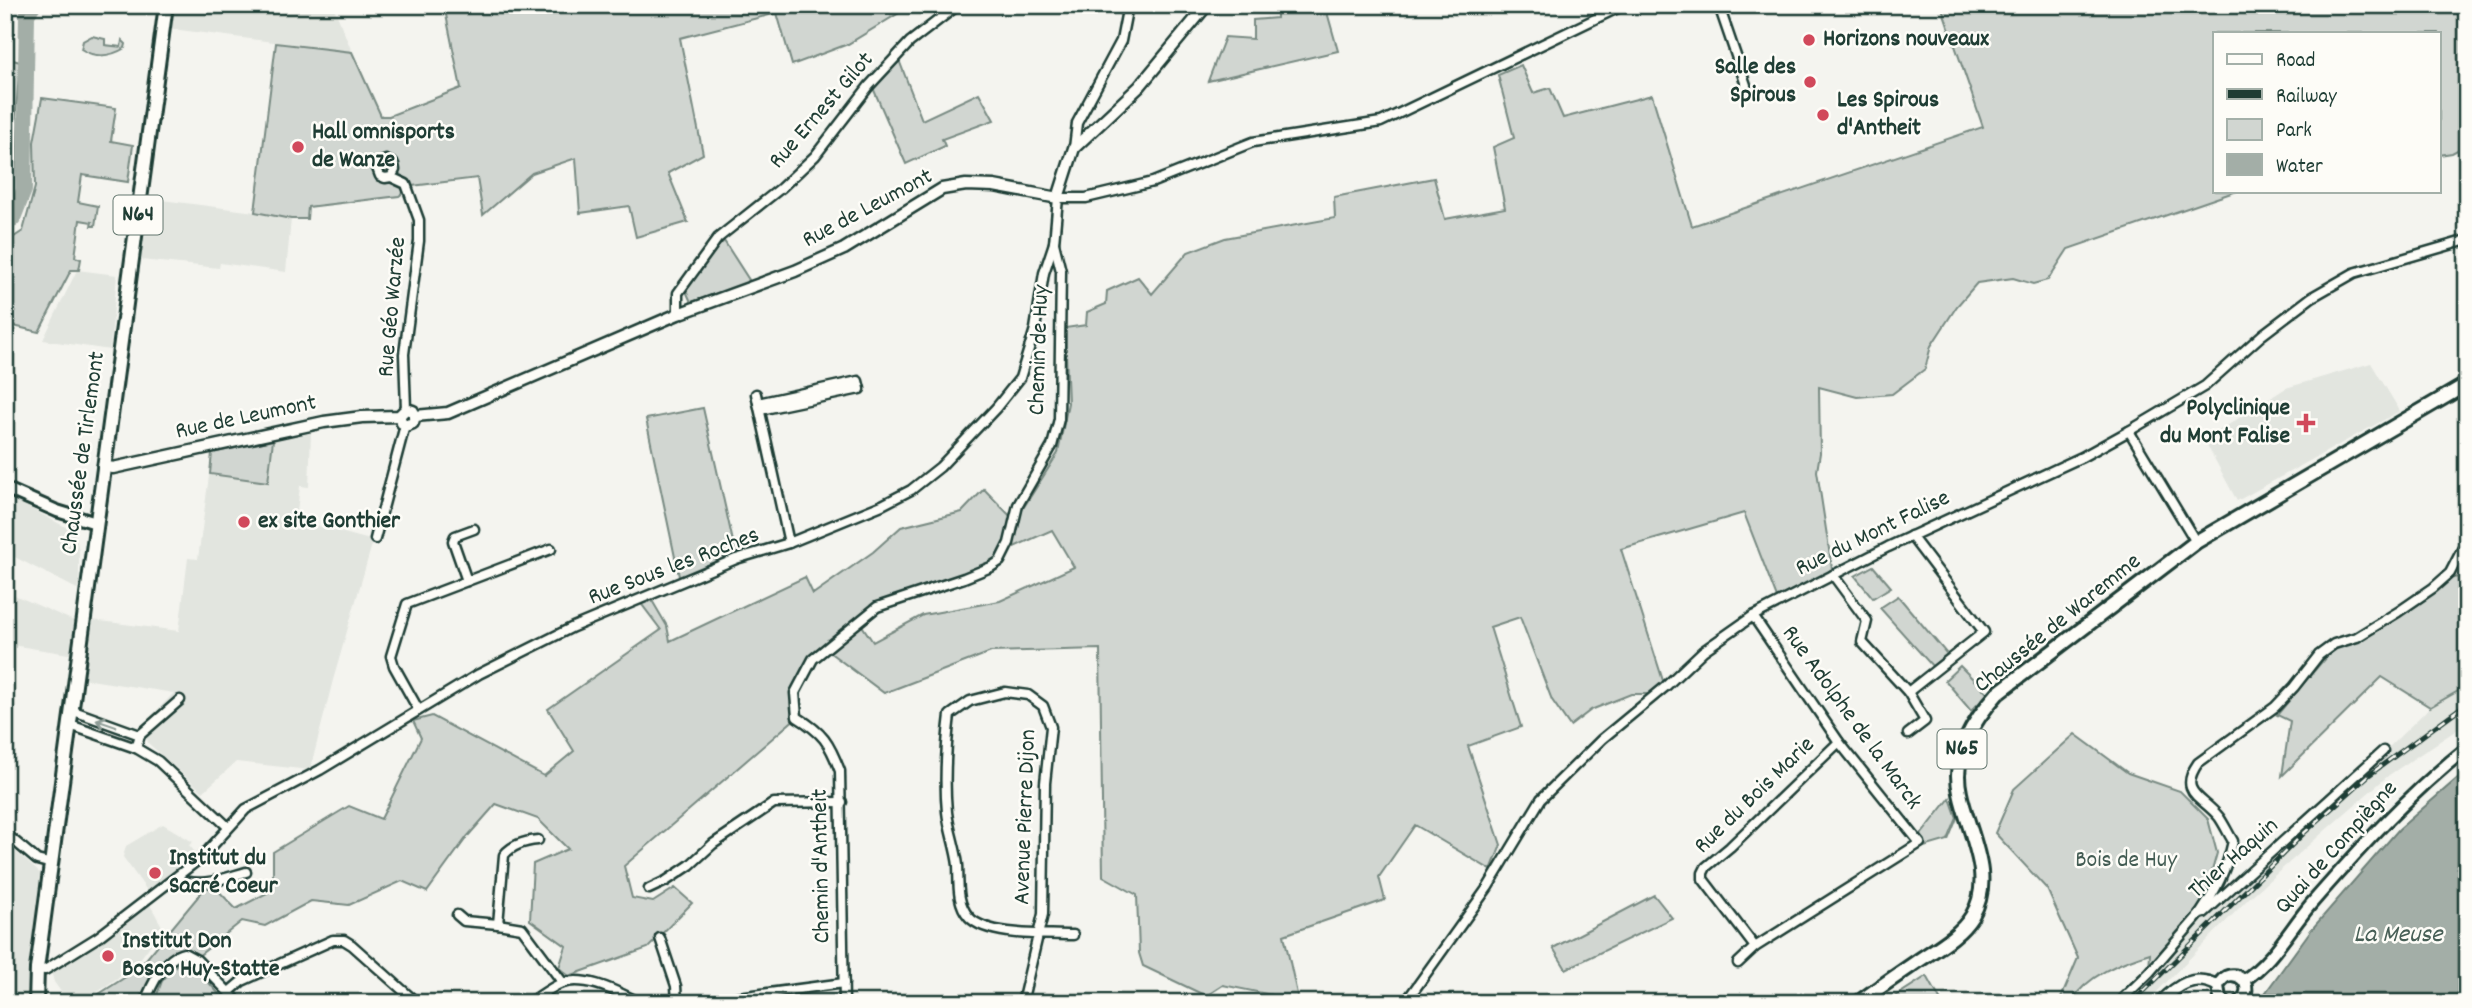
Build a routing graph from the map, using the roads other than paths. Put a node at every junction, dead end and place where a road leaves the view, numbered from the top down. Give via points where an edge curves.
1 (166, 5) edge
2 (958, 5) edge
3 (1128, 5) edge
4 (1206, 5) edge
5 (1624, 5) edge
6 (1722, 5) edge
7 (1746, 85) dead end
8 (1074, 148) junction
9 (391, 177) dead end
10 (1058, 198) junction
11 (2467, 240) edge
12 (1054, 243) junction
13 (678, 314) junction
14 (2467, 384) edge
15 (758, 402) junction
16 (403, 417) junction
17 (2129, 431) junction
18 (103, 467) junction
19 (5, 488) edge
20 (96, 523) junction
21 (474, 529) dead end
22 (1012, 532) joint
23 (1910, 536) junction
24 (375, 539) dead end
25 (2467, 540) edge
26 (2196, 542) junction
27 (789, 543) junction
28 (551, 549) dead end
29 (1833, 575) junction
30 (467, 582) junction
31 (1753, 616) junction
32 (1908, 692) junction
33 (180, 700) dead end
34 (418, 709) junction
35 (71, 710) junction
36 (70, 725) junction
37 (1908, 734) dead end
38 (140, 735) junction
39 (1839, 742) junction
40 (135, 748) junction
41 (2467, 748) edge
42 (2383, 751) dead end
43 (842, 802) junction
44 (228, 827) junction
45 (5, 834) edge
46 (538, 840) dead end
47 (51, 863) junction
48 (246, 872) dead end
49 (175, 878) junction
50 (649, 889) dead end
51 (2200, 914) junction
52 (457, 915) dead end
53 (498, 924) junction
54 (1039, 934) junction
55 (1073, 935) dead end
56 (660, 938) dead end
57 (1755, 947) junction
58 (1738, 963) dead end
59 (37, 969) junction
60 (2244, 980) junction
61 (563, 983) junction
62 (844, 983) junction
63 (2218, 986) junction
64 (229, 992) junction
65 (36, 1003) edge
66 (145, 1003) edge
67 (239, 1003) edge
68 (417, 1003) edge
69 (529, 1003) edge
70 (641, 1003) edge
71 (677, 1003) edge
72 (693, 1003) edge
73 (844, 1003) edge
74 (1022, 1003) edge
75 (1405, 1003) edge
76 (1858, 1003) edge
77 (2118, 1003) edge
78 (2160, 1003) edge
79 (2227, 1003) edge
80 (2238, 1003) edge

1 - 18 main road, Chaussée de Tirlemont / N64
2 - 13 street, Rue Ernest Gilot via 909,42 816,156 718,238 678,293
3 - 8 street via 1121,41 1077,124
4 - 8 street via 1139,88
5 - 10 street, Rue de Leumont via 1381,122 1252,142 1153,182 1086,198
6 - 7 street
8 - 10 street
9 - 16 street, Rue Géo Warzée via 405,184 419,220 404,354
10 - 12 street, Rue Sous les Roches
10 - 13 street, Rue de Leumont via 994,186 942,189 844,249
11 - 17 street, Rue du Mont Falise via 2354,273 2312,297 2205,386
12 - 22 street, Chemin de Huy via 1061,271 1059,419 1052,446 1018,505
12 - 27 street, Rue Sous les Roches via 1020,378 996,408 940,467 911,490
13 - 16 street, Rue de Leumont via 448,413 415,416 413,423
14 - 26 main road, Chaussée de Waremme / N65
15 - 15 street via 860,389 858,381
15 - 27 street
16 - 18 street, Rue de Leumont via 324,422
16 - 24 street
17 - 23 street, Rue du Mont Falise
17 - 26 street
18 - 20 main road, Chaussée de Tirlemont / N64
19 - 20 main road
20 - 35 main road, Chaussée de Tirlemont
21 - 30 street via 453,541
22 - 43 street, Chemin d'Antheit via 1000,561 991,567 877,607 813,659 795,693 797,717 818,730 832,751 840,771
23 - 29 street, Rue du Mont Falise
23 - 32 street via 1984,632
25 - 51 street via 2450,573 2433,588 2357,637 2334,644 2319,655 2275,707 2198,763 2189,780 2191,788 2218,815 2233,841 2228,866
26 - 76 main road, Chaussée de Waremme / N65 via 1984,708 1968,735 1959,767 1960,793 1982,876 1972,915 1956,935
27 - 34 street, Rue Sous les Roches via 736,559 573,627
28 - 30 street
29 - 31 street, Rue du Mont Falise
29 - 32 street via 1867,621 1861,642
30 - 34 street via 407,604 391,656
31 - 39 street, Rue Adolphe de la Marck
31 - 75 street, Rue du Mont Falise via 1703,651 1541,799 1488,887
32 - 37 street via 1925,721
33 - 38 street
34 - 44 street, Rue Sous les Roches via 246,809
35 - 36 main road, Chaussée de Tirlemont
38 -> 35 street
36 - 40 street
36 - 47 main road, Chaussée de Tirlemont
38 - 40 street
39 - 57 street, Rue du Bois Marie via 1703,873
39 - 57 street, Rue Adolphe de la Marck via 1920,843
40 - 44 street via 159,761
41 - 60 main road, Quai de Compiègne via 2373,834 2268,960
42 - 51 street, Thier Haquin
43 - 50 street via 774,803
43 - 62 street, Chemin d'Antheit
44 - 49 street, Rue Sous les Roches via 202,857
45 - 47 street via 37,860
46 - 53 street via 525,841 504,855
47 - 59 main road, Chaussée de Tirlemont
48 - 49 street via 197,884
49 - 59 street, Rue Sous les Roches via 98,937 45,970
51 - 77 street, Thier Haquin
52 - 53 street via 464,921
53 - 61 street via 522,928
54 - 54 street, Avenue Pierre Dijon via 1051,727 1043,706 1028,695 1005,692 970,701 950,715 947,813 958,864 958,897 970,918 999,932
54 - 55 street
54 - 74 street, Avenue Pierre Dijon
56 - 71 street
57 - 58 street
59 - 65 main road, Chaussée de Tirlemont
60 - 63 main road via 2226,976
60 - 80 main road via 2247,993
61 - 69 street
61 - 70 street via 602,986
62 - 72 street
62 - 73 street, Chemin d'Antheit
63 - 78 street via 2202,980 2183,982
63 - 79 main road via 2220,998
64 - 66 street via 192,957 181,953 155,981
64 - 67 street
64 - 68 street via 242,981 333,940 344,940

